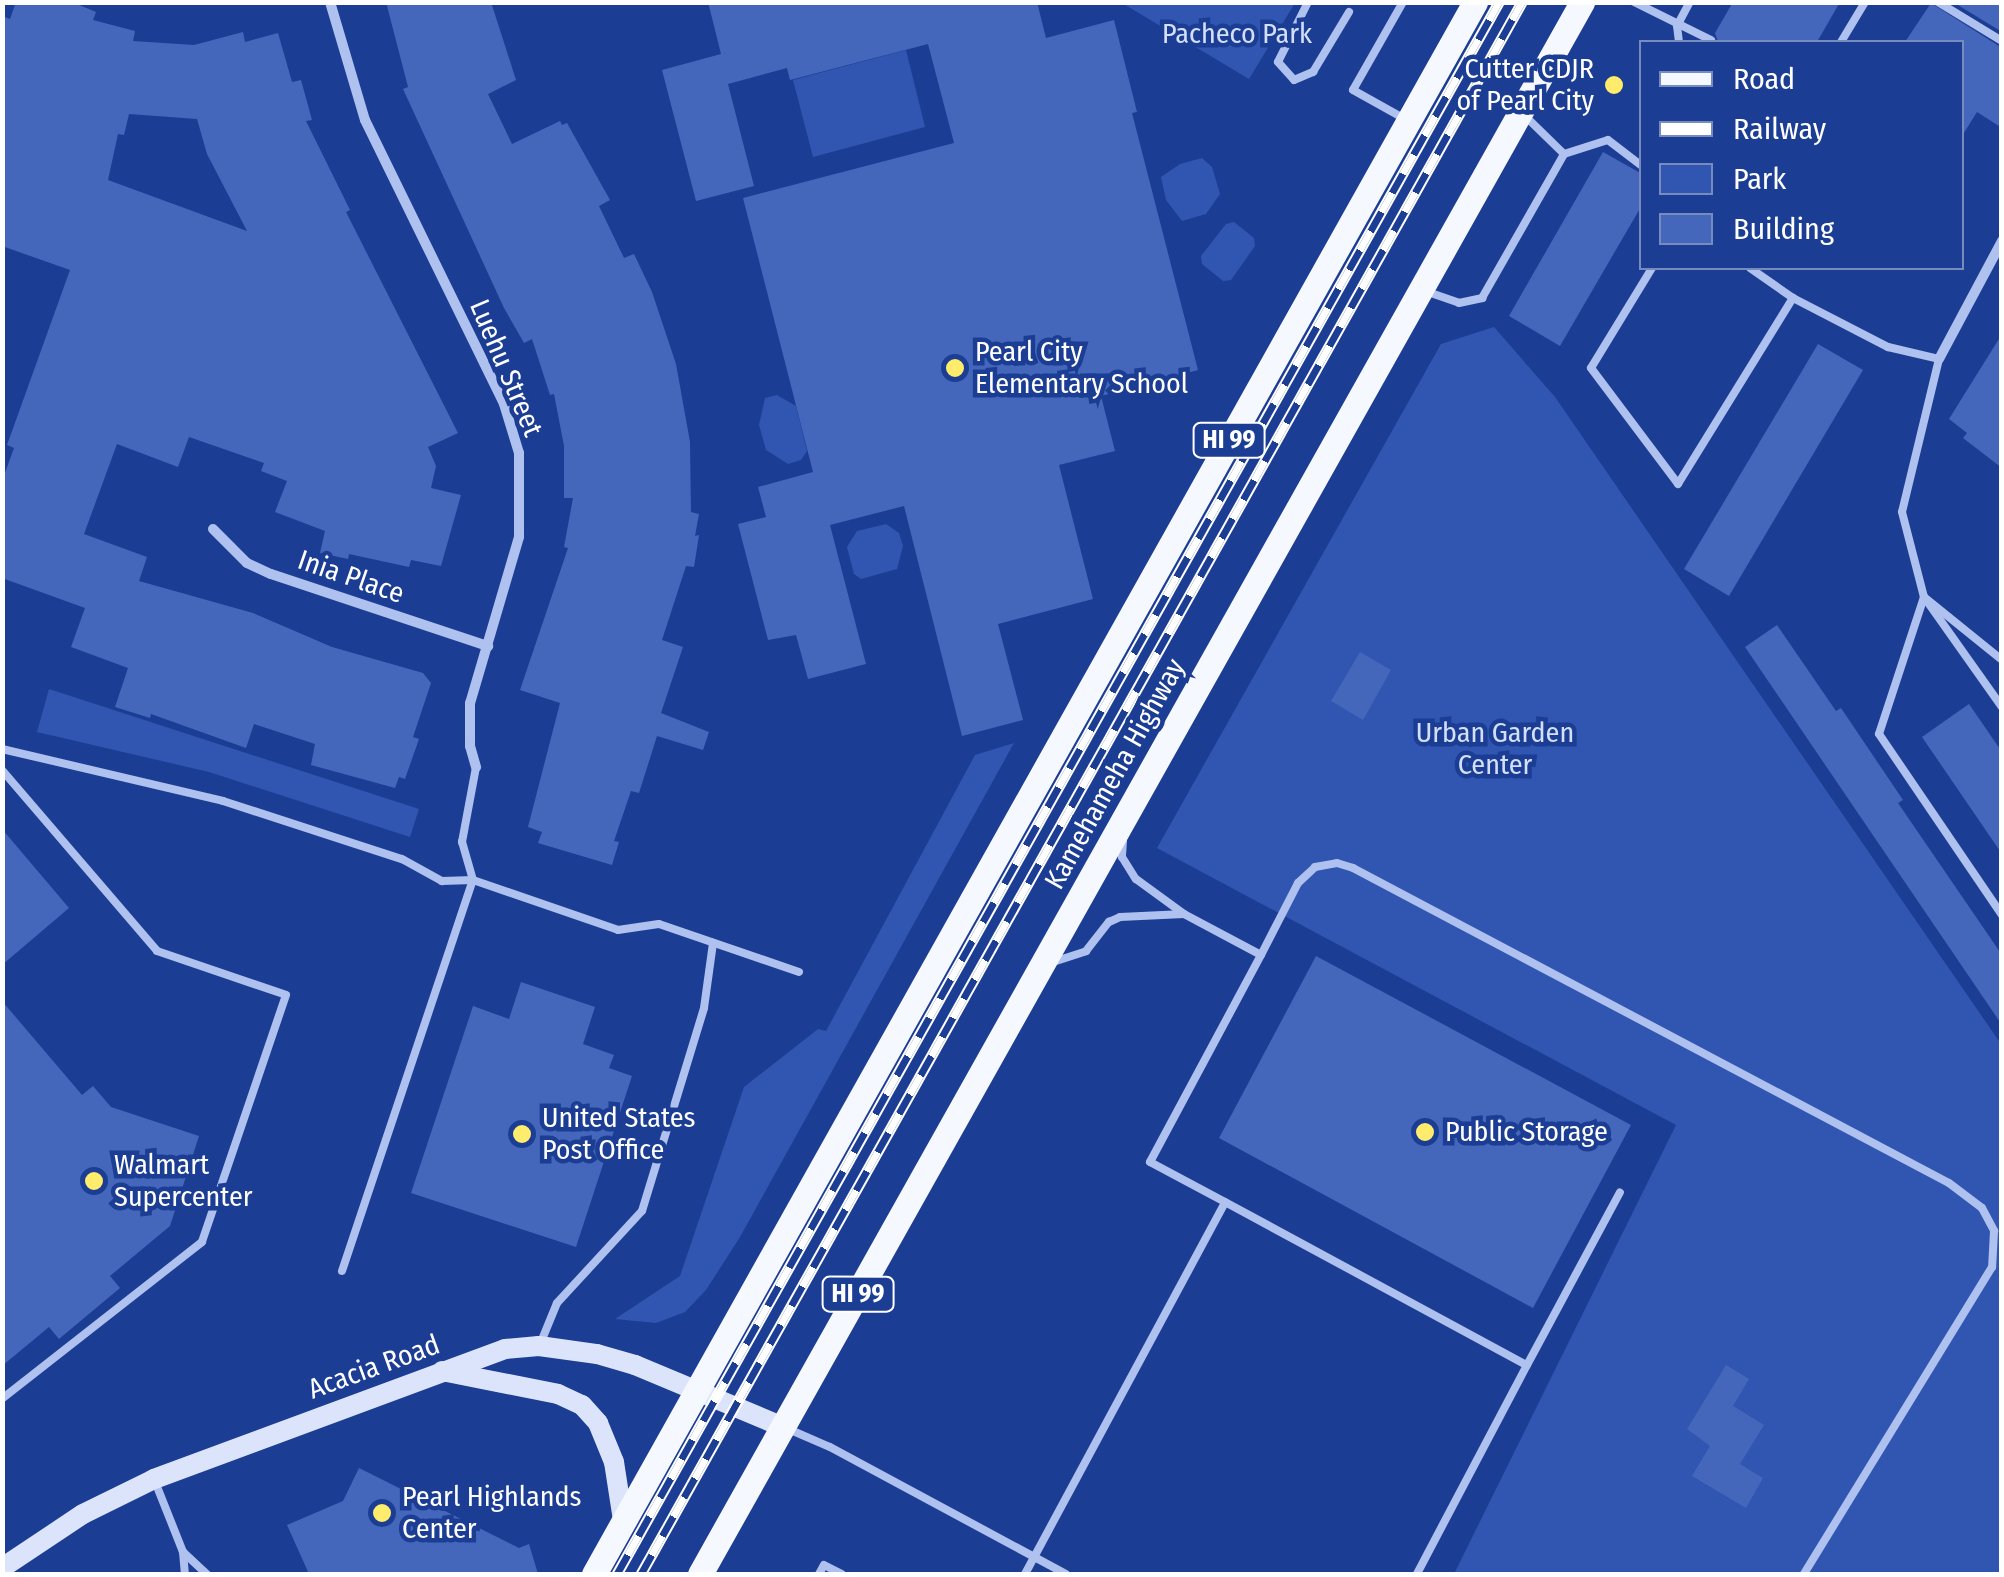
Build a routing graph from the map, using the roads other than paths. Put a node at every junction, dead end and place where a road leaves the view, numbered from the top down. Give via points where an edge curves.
1 (330, 2) edge
2 (1308, 2) edge
3 (1402, 2) edge
4 (1475, 2) edge
5 (1582, 2) edge
6 (1634, 2) edge
7 (1690, 2) edge
8 (1865, 2) edge
9 (1938, 2) edge
10 (1349, 12) dead end
11 (1676, 26) junction
12 (1679, 40) edge
13 (1711, 40) dead end
14 (1842, 40) edge
15 (2002, 41) edge
16 (1520, 112) junction
17 (1408, 121) junction
18 (1564, 154) junction
19 (1639, 164) edge
20 (2002, 241) edge
21 (1651, 270) edge
22 (1753, 270) edge
23 (1420, 290) junction
24 (1794, 298) junction
25 (1939, 359) junction
26 (213, 529) dead end
27 (1924, 597) junction
28 (488, 646) junction
29 (2002, 660) edge
30 (2002, 707) edge
31 (2, 749) edge
32 (476, 767) joint
33 (2, 770) edge
34 (1123, 820) junction
35 (473, 880) junction
36 (1184, 914) junction
37 (2002, 914) edge
38 (712, 943) junction
39 (1260, 956) junction
40 (1042, 965) junction
41 (799, 972) dead end
42 (1620, 1192) dead end
43 (1225, 1202) junction
44 (342, 1271) dead end
45 (539, 1346) junction
46 (1528, 1364) junction
47 (440, 1371) junction
48 (694, 1390) junction
49 (2, 1399) edge
50 (783, 1427) junction
51 (154, 1479) junction
52 (623, 1520) junction
53 (183, 1552) junction
54 (1034, 1558) junction
55 (2, 1568) edge
56 (186, 1574) edge
57 (207, 1574) edge
58 (594, 1574) edge
59 (700, 1574) edge
60 (819, 1574) edge
61 (842, 1574) edge
62 (1026, 1574) edge
63 (1066, 1574) edge
64 (1416, 1574) edge
65 (1804, 1574) edge

1 - 28 street, Luehu Street via 365,120 504,404 519,453 519,537
2 - 10 lane via 1278,62 1294,80 1313,72
3 - 17 lane via 1353,90
4 - 17 main road, HI 99
5 - 16 main road, Kamehameha Highway / HI 99
6 - 11 lane
7 - 11 lane
8 - 14 lane
9 - 15 lane
11 - 12 lane
11 - 13 lane
16 - 18 lane
16 - 23 main road, Kamehameha Highway / HI 99
17 - 48 main road, HI 99
18 - 19 lane via 1608,140
18 - 23 lane via 1482,298 1459,304
20 - 25 street
21 - 24 lane via 1591,368 1678,484
22 - 24 lane
23 - 34 main road, Kamehameha Highway / HI 99
24 - 25 lane via 1888,347
25 - 27 lane via 1902,512
26 - 28 street, Inia Place via 246,563 271,574
27 - 29 lane
27 - 30 lane
27 - 37 lane via 1879,734
28 - 32 street, Luehu Street via 470,703
31 - 35 lane via 223,801 402,859 442,881
32 - 35 lane via 462,842
33 - 49 lane via 156,951 286,995 202,1242
34 - 36 lane via 1122,858 1136,879
34 - 40 main road, Kamehameha Highway / HI 99
35 - 38 lane via 618,930 658,924
35 - 44 lane
36 - 39 lane
36 - 40 lane via 1120,917 1086,951
38 - 41 lane
38 - 45 lane via 704,1008 642,1211 557,1303
39 - 43 lane via 1150,1162
39 - 65 lane via 1298,883 1315,867 1354,868 1949,1183 1982,1208 1994,1230 1992,1267
40 - 50 main road, Kamehameha Highway / HI 99
42 - 46 lane
43 - 46 lane
43 - 54 lane
45 - 47 main road, Acacia Road via 505,1349
45 - 48 main road, Acacia Road via 597,1354
46 - 64 lane
47 - 51 main road, Acacia Road
47 - 52 main road via 558,1394 582,1405 598,1423 614,1462
48 - 50 main road, Acacia Road
48 - 52 main road, HI 99
50 - 54 lane
50 - 59 main road, Kamehameha Highway / HI 99
51 - 53 lane
51 - 55 main road, Acacia Road via 83,1514
52 - 58 main road, HI 99
53 - 56 lane
53 - 57 lane
54 - 62 lane
54 - 63 lane
60 - 61 lane via 824,1565

